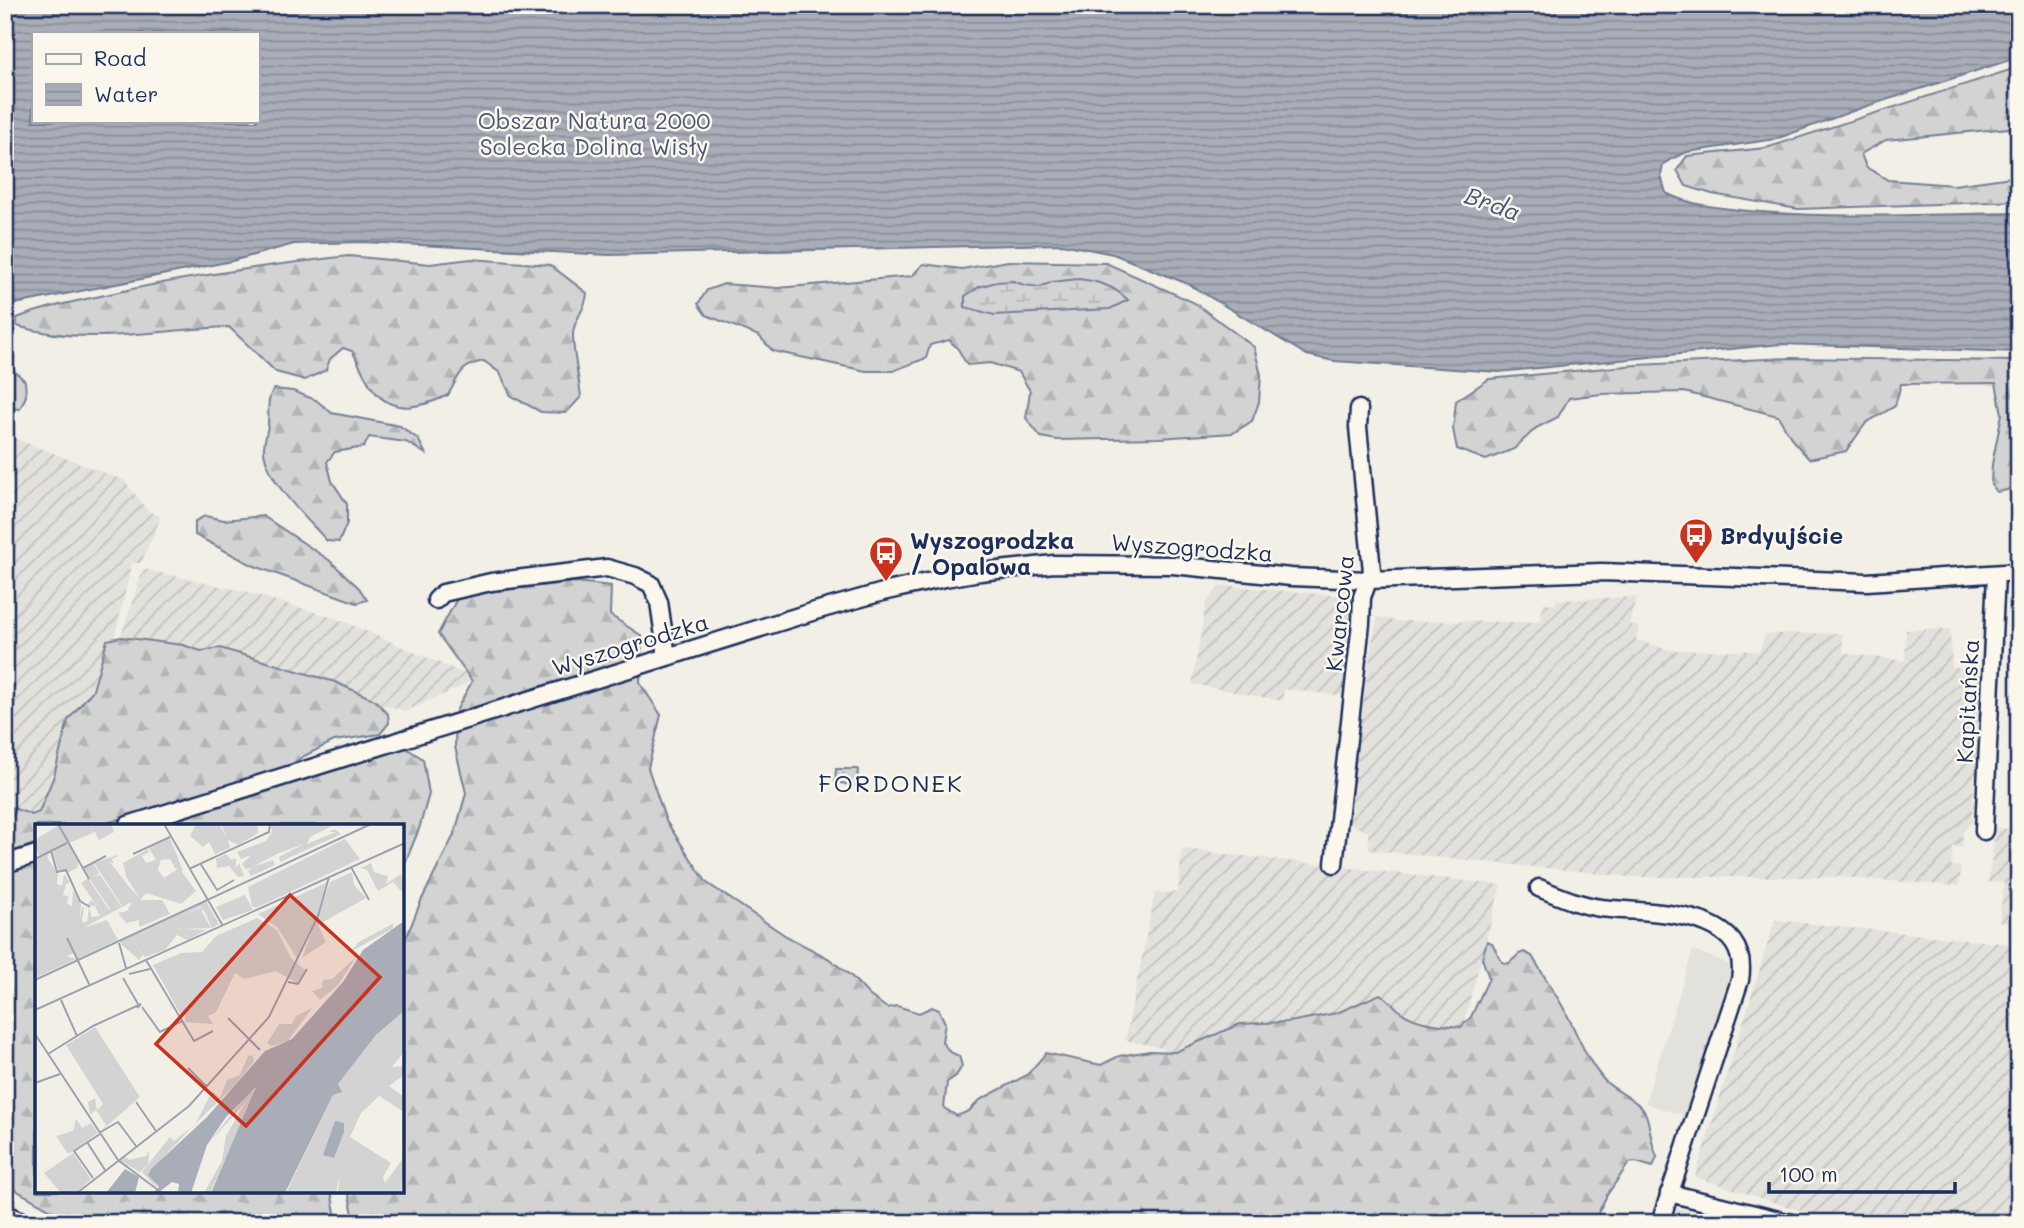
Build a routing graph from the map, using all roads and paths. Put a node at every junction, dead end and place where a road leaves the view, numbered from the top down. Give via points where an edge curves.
1 (1359, 409) dead end
2 (2019, 572) edge
3 (1996, 574) junction
4 (1368, 580) junction
5 (436, 600) dead end
6 (667, 657) junction
7 (131, 824) edge
8 (1984, 831) dead end
9 (35, 855) edge
10 (1339, 862) dead end
11 (5, 864) edge
12 (1539, 888) dead end
13 (1669, 1193) junction
14 (5, 1215) edge
15 (23, 1223) edge
16 (1660, 1223) edge
17 (1791, 1223) edge

1 - 4 street, Kwarcowa via 1372,571
2 - 3 street, Wyszogrodzka
3 - 4 street, Wyszogrodzka via 1867,582 1602,572
3 - 8 street, Kapitańska
4 - 6 street, Wyszogrodzka via 1144,563 1017,567 889,590
4 - 10 street, Kwarcowa via 1362,597
5 - 6 street via 443,593 491,582 607,568 651,584 659,602
6 - 7 street, Wyszogrodzka
9 - 11 street
12 - 13 street via 1598,908 1700,920 1727,936 1740,956 1740,980
13 - 16 street
13 - 17 street
14 - 15 main road

